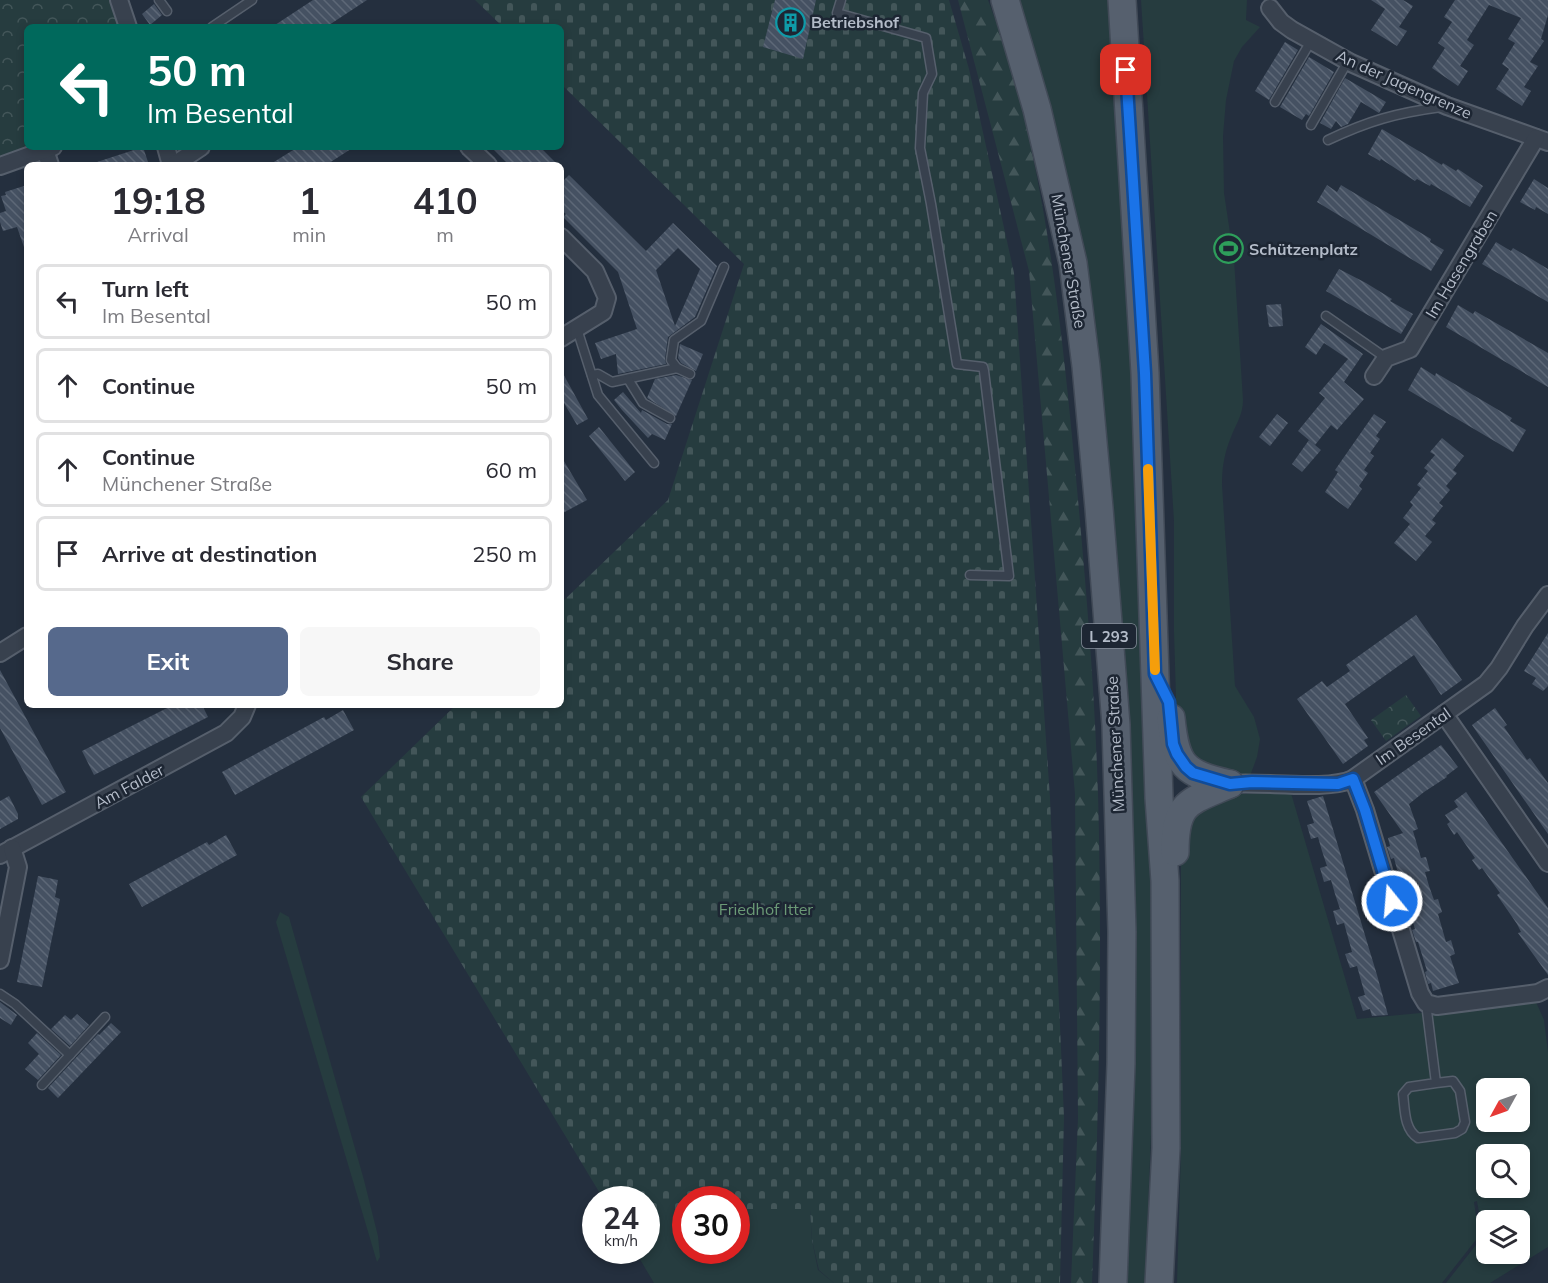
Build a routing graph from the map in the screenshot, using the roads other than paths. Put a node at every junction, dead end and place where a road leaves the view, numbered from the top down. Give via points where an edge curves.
1 (119, 0) edge
2 (159, 0) edge
3 (252, 0) edge
4 (841, 0) edge
5 (1005, 0) edge
6 (1122, 0) edge
7 (1270, 8) dead end
8 (167, 11) dead end
9 (127, 24) edge
10 (216, 24) edge
11 (1311, 40) junction
12 (1348, 62) junction
13 (1275, 102) dead end
14 (1447, 106) junction
15 (1311, 125) dead end
16 (1328, 140) dead end
17 (1542, 140) edge
18 (196, 150) edge
19 (472, 150) edge
20 (50, 154) edge
21 (177, 162) edge
22 (485, 162) edge
23 (0, 166) edge
24 (564, 240) edge
25 (724, 267) dead end
26 (1326, 316) dead end
27 (577, 329) junction
28 (564, 336) edge
29 (1386, 358) junction
30 (677, 368) junction
31 (690, 374) dead end
32 (592, 375) junction
33 (1374, 376) dead end
34 (628, 379) junction
35 (670, 417) dead end
36 (654, 463) dead end
37 (970, 575) dead end
38 (1546, 602) edge
39 (24, 638) edge
40 (0, 653) edge
41 (1155, 674) junction
42 (246, 708) edge
43 (1444, 714) junction
44 (1353, 779) junction
45 (1230, 784) junction
46 (6, 852) edge
47 (1548, 863) edge
48 (1165, 880) junction
49 (0, 960) edge
50 (1548, 988) edge
51 (0, 994) edge
52 (1426, 1004) junction
53 (105, 1017) dead end
54 (70, 1055) junction
55 (1436, 1083) junction
56 (42, 1085) dead end
57 (1113, 1283) edge
58 (1159, 1283) edge

1 - 9 street
2 - 8 lane
3 - 10 lane
4 - 37 lane via 837,13 926,38 932,74 923,93 920,148 957,364 983,367 984,371 1009,576
5 - 57 main road, Münchener Straße / L 293 via 1037,109 1073,262 1099,508 1116,724 1122,932
6 - 41 main road, L 293 via 1145,373
7 - 11 street, An der Jagengrenze via 1281,22
11 - 12 street, An der Jagengrenze
11 - 13 lane
12 - 14 street, An der Jagengrenze
12 - 15 lane
14 - 16 lane via 1402,112
14 - 17 street, An der Jagengrenze
17 - 29 street, Im Hasengraben via 1410,349
18 - 21 street
19 - 22 street
20 - 23 street
24 - 27 street via 595,271 607,298 603,312
25 - 30 lane via 701,321 674,340 671,360
26 - 29 lane
27 - 28 street
27 - 32 lane
29 - 33 street
30 - 31 lane
30 - 34 lane
32 - 34 lane via 612,382
32 - 36 lane via 598,394
34 - 35 lane via 643,403
38 - 43 street, Im Besental via 1525,626 1492,678
39 - 40 street
41 - 45 main road via 1169,702 1173,744 1181,760 1193,773
41 - 48 main road, L 293
42 - 46 street, Am Falder via 226,733
43 - 44 street, Im Besental
43 - 47 street
44 - 45 street, Im Besental via 1338,784
44 - 52 street
45 - 48 main road via 1200,795 1185,806 1176,826 1175,864
46 - 49 street via 18,867
48 - 58 main road, L 293 via 1166,1148
50 - 52 street via 1538,993 1437,1006
51 - 54 lane
52 - 55 lane
53 - 54 lane
54 - 56 lane
55 - 55 lane via 1409,1087 1403,1094 1408,1128 1418,1138 1455,1133 1465,1122 1460,1090 1453,1082

